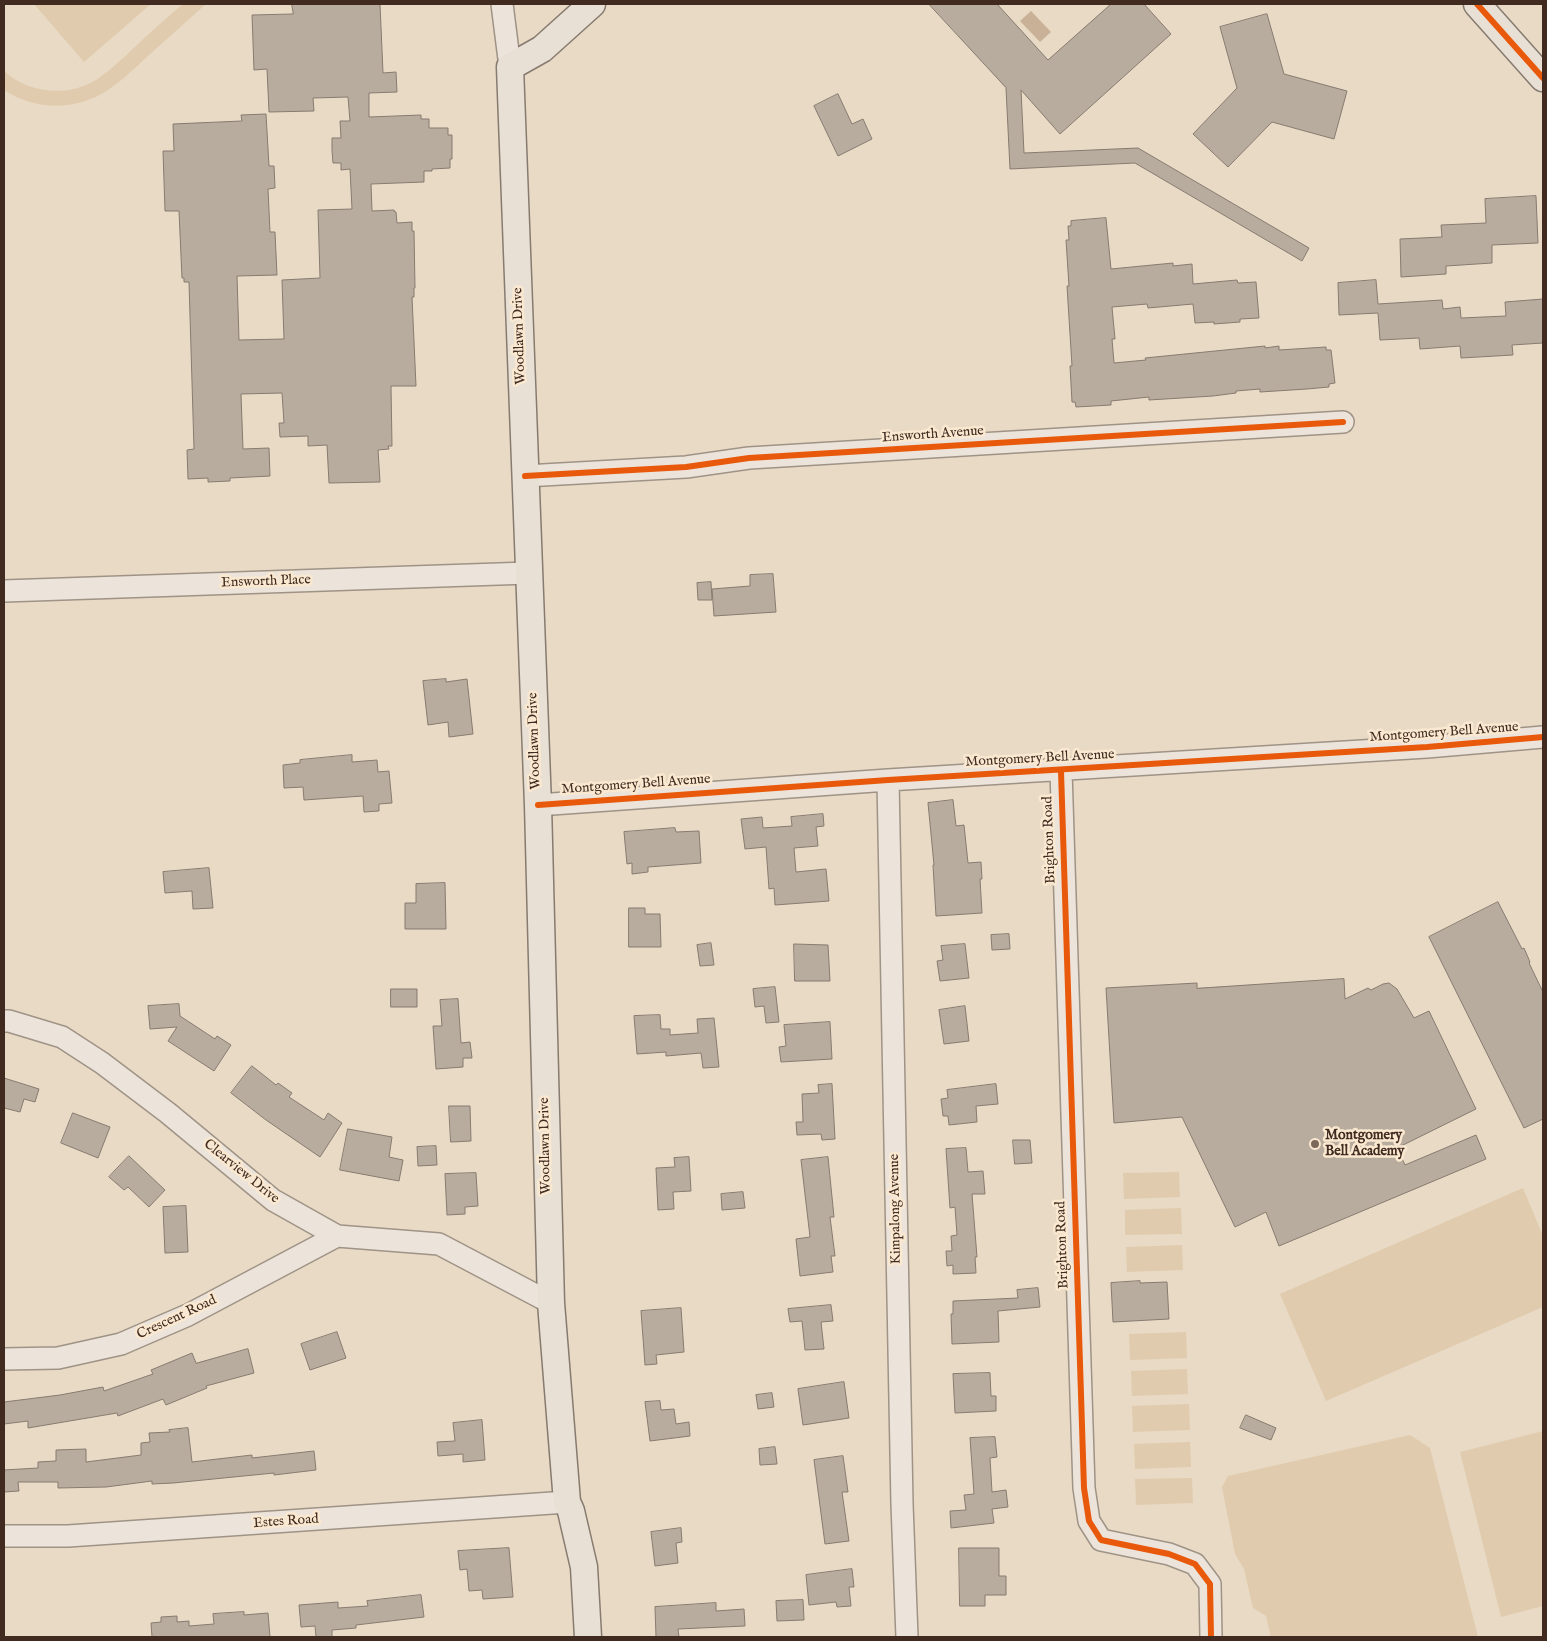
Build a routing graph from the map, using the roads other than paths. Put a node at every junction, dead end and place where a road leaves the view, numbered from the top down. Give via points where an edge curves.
1 (502, 4) edge
2 (592, 4) edge
3 (1477, 4) edge
4 (510, 67) junction
5 (1543, 78) edge
6 (1343, 422) dead end
7 (525, 476) junction
8 (528, 573) junction
9 (4, 591) edge
10 (1543, 737) edge
11 (1061, 771) junction
12 (888, 780) junction
13 (538, 805) junction
14 (4, 1021) edge
15 (337, 1236) junction
16 (550, 1303) junction
17 (4, 1359) edge
18 (567, 1502) junction
19 (4, 1536) edge
20 (588, 1637) edge
21 (907, 1637) edge
22 (1211, 1637) edge

1 - 4 street
2 - 4 main road via 542,49
3 - 5 main road
4 - 7 main road, Woodlawn Drive
6 - 7 street, Ensworth Avenue via 749,458 686,467
7 - 8 main road, Woodlawn Drive
8 - 9 street, Ensworth Place
8 - 13 main road, Woodlawn Drive
10 - 11 street, Montgomery Bell Avenue
11 - 12 street, Montgomery Bell Avenue
11 - 22 street, Brighton Road via 1084,1488 1089,1522 1101,1540 1169,1554 1195,1564 1210,1584
12 - 13 street, Montgomery Bell Avenue
12 - 21 street, Kimpalong Avenue
13 - 16 main road, Woodlawn Drive
14 - 15 street, Clearview Drive via 62,1037 168,1113 273,1200
15 - 16 street, Clearview Drive via 439,1244
15 - 17 street, Crescent Road via 188,1315 120,1344 58,1358
16 - 18 main road, Woodlawn Drive
18 - 19 street, Estes Road via 68,1536
18 - 20 main road, Woodlawn Drive via 584,1567

